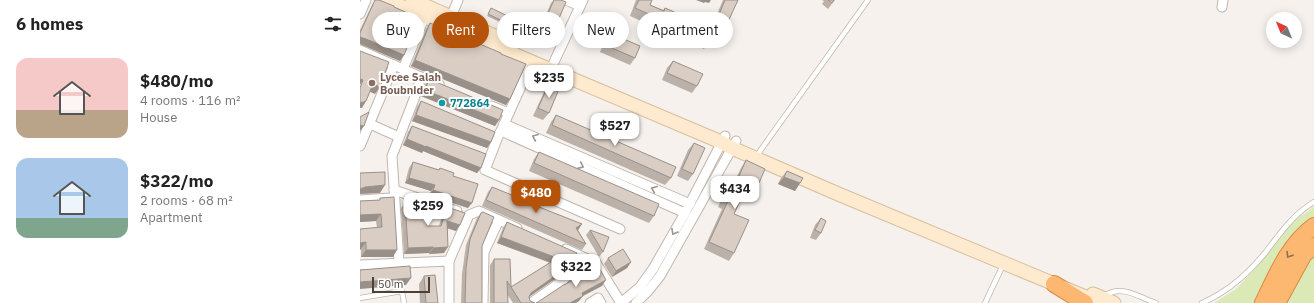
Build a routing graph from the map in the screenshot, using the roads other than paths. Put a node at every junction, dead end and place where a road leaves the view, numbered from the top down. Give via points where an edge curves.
1 (366, 0) edge
2 (386, 0) edge
3 (412, 0) edge
4 (458, 0) edge
5 (566, 0) edge
6 (868, 0) edge
7 (581, 3) edge
8 (440, 12) edge
9 (453, 12) edge
10 (360, 14) edge
11 (425, 16) junction
12 (489, 34) edge
13 (360, 50) edge
14 (532, 62) junction
15 (554, 62) junction
16 (394, 65) junction
17 (403, 69) junction
18 (421, 77) junction
19 (449, 89) edge
20 (483, 102) edge
21 (509, 113) junction
22 (370, 124) junction
23 (499, 130) junction
24 (399, 137) junction
25 (728, 142) junction
26 (360, 146) edge
27 (758, 155) junction
28 (394, 194) junction
29 (360, 200) edge
30 (1314, 202) edge
31 (688, 208) junction
32 (468, 215) junction
33 (499, 220) junction
34 (1314, 226) edge
35 (620, 229) dead end
36 (526, 232) edge
37 (560, 246) edge
38 (1314, 246) edge
39 (585, 258) junction
40 (1005, 260) junction
41 (449, 261) junction
42 (399, 263) junction
43 (360, 265) edge
44 (1054, 284) junction
45 (360, 298) edge
46 (1100, 300) edge
47 (404, 303) edge
48 (449, 303) edge
49 (483, 303) edge
50 (531, 303) edge
51 (590, 303) edge
52 (601, 303) edge
53 (621, 303) edge
54 (636, 303) edge
55 (985, 303) edge
56 (1084, 303) edge
57 (1114, 303) edge
58 (1156, 303) edge
59 (1202, 303) edge
60 (1263, 303) edge
61 (1277, 303) edge

1 - 10 street
2 - 11 main road
3 - 8 main road
4 - 9 street
5 - 7 street
6 - 27 lane
7 - 15 street
11 - 14 main road
11 - 17 street
12 - 15 main road
13 - 16 street
14 - 21 street
14 - 25 main road
15 - 25 main road
16 - 17 street
16 - 22 street
17 - 18 street
18 - 19 street
18 - 24 street via 417,101
20 - 21 street
21 - 23 street
22 - 24 street
22 - 26 street
23 - 31 street
23 - 35 street via 487,155 486,170
24 - 28 street via 392,156
25 - 27 main road
25 - 31 street
25 - 54 street via 660,276
27 - 40 main road
28 - 29 street
28 - 32 street
28 - 42 street
30 - 59 lane via 1286,226 1248,272 1222,293
31 -> 53 street via 649,275 640,287
32 - 33 street via 479,211
32 - 41 street
33 - 36 street
33 - 49 street via 484,252
34 -> 60 highway via 1289,253
37 - 39 street
38 - 61 highway via 1304,254
39 - 50 street via 561,282
39 - 53 street via 596,263
40 - 44 main road
40 - 46 main road
40 - 55 lane
41 - 42 street
41 - 48 street
42 - 43 street
44 - 46 main road
44 - 56 highway
45 - 47 lane via 402,291
46 - 57 main road
46 - 58 lane via 1113,291 1120,290 1135,293
51 - 52 street via 598,298

